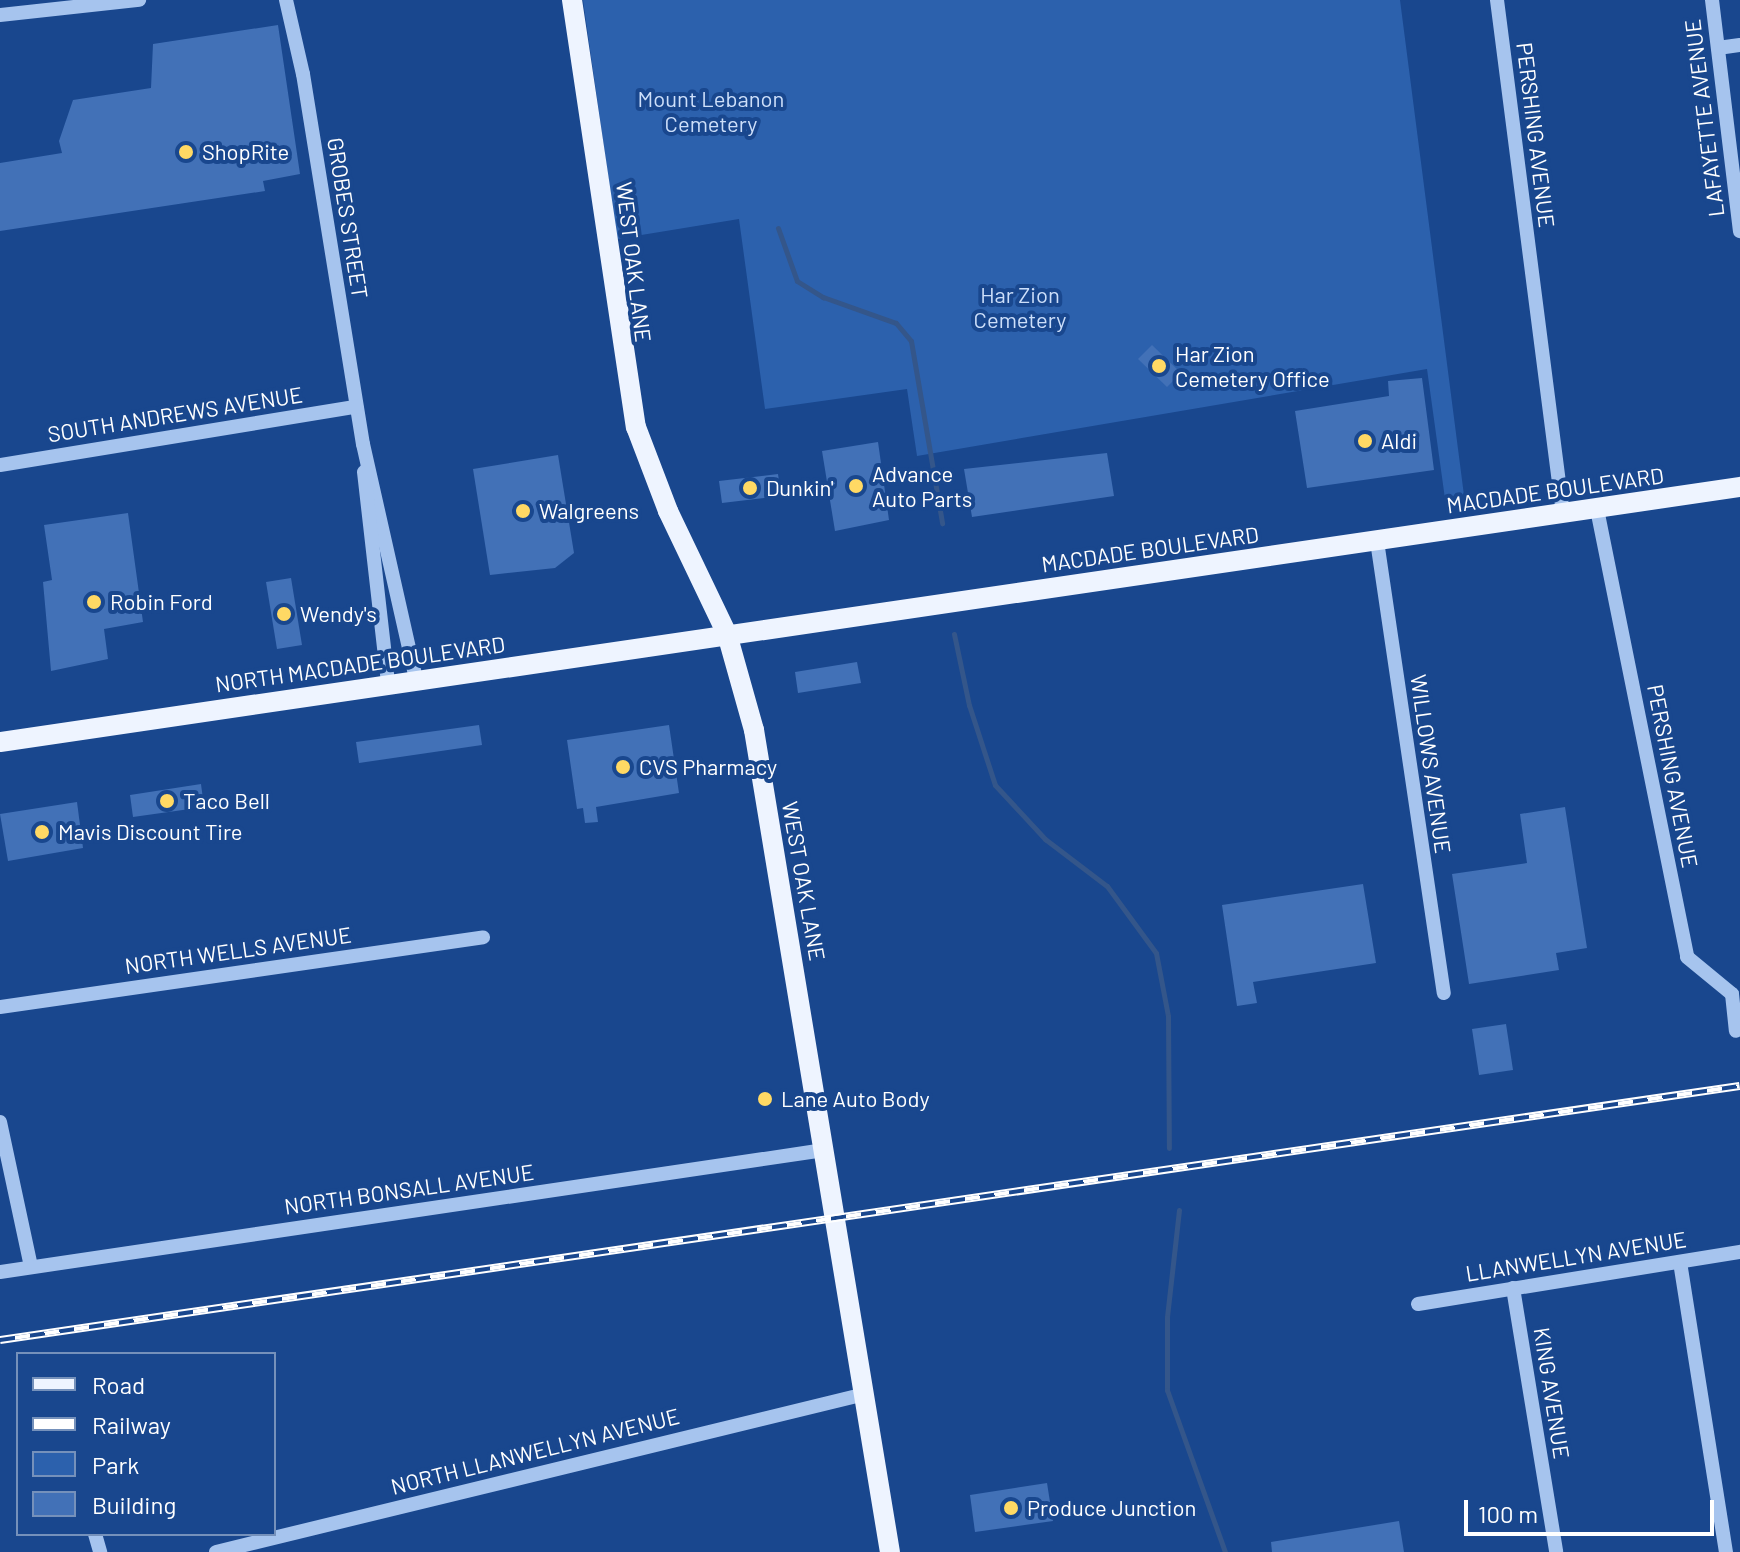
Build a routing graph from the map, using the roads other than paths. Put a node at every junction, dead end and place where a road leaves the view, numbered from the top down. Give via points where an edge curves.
1 (139, 0) edge
2 (286, 0) edge
3 (572, 0) edge
4 (1497, 0) edge
5 (1712, 0) edge
6 (0, 15) edge
7 (1740, 45) edge
8 (1718, 48) junction
9 (1740, 231) edge
10 (356, 407) junction
11 (363, 444) junction
12 (0, 465) edge
13 (1740, 487) edge
14 (1597, 509) junction
15 (1563, 514) junction
16 (1377, 541) junction
17 (727, 634) junction
18 (416, 680) junction
19 (388, 684) junction
20 (0, 742) edge
21 (483, 937) dead end
22 (1444, 993) dead end
23 (0, 1007) edge
24 (1736, 1031) dead end
25 (0, 1122) edge
26 (824, 1150) junction
27 (1740, 1252) edge
28 (1680, 1262) junction
29 (31, 1267) junction
30 (0, 1272) edge
31 (1513, 1288) junction
32 (1418, 1304) dead end
33 (865, 1394) junction
34 (216, 1552) edge
35 (890, 1552) edge
36 (1556, 1552) edge
37 (1726, 1552) edge

1 - 6 street
2 - 10 street, GROBES STREET via 303,74
3 - 17 main road, WEST OAK LANE via 634,419 651,473
4 - 15 street, PERSHING AVENUE
5 - 8 street, LAFAYETTE AVENUE
7 - 8 street
8 - 9 street, LAFAYETTE AVENUE
10 - 11 street, GROBES STREET
10 - 12 street, SOUTH ANDREWS AVENUE
11 - 18 street, GROBES STREET
11 - 19 street, GROBES STREET via 366,522
13 - 14 main road, MACDADE BOULEVARD
14 - 15 main road, MACDADE BOULEVARD
14 - 24 street, PERSHING AVENUE via 1687,957 1732,994
15 - 16 main road, MACDADE BOULEVARD
16 - 17 main road, MACDADE BOULEVARD
16 - 22 street, WILLOWS AVENUE
17 - 18 main road, NORTH MACDADE BOULEVARD
17 - 26 main road, WEST OAK LANE via 754,730
18 - 19 main road, NORTH MACDADE BOULEVARD
19 - 20 main road, NORTH MACDADE BOULEVARD
21 - 23 street, NORTH WELLS AVENUE
25 - 29 street
26 - 29 street, NORTH BONSALL AVENUE
26 - 33 main road, WEST OAK LANE
27 - 28 street, LLANWELLYN AVENUE
28 - 31 street, LLANWELLYN AVENUE
28 - 37 street
29 - 30 street, NORTH BONSALL AVENUE
31 - 32 street, LLANWELLYN AVENUE
31 - 36 street, KING AVENUE
33 - 34 street, NORTH LLANWELLYN AVENUE
33 - 35 main road, WEST OAK LANE

